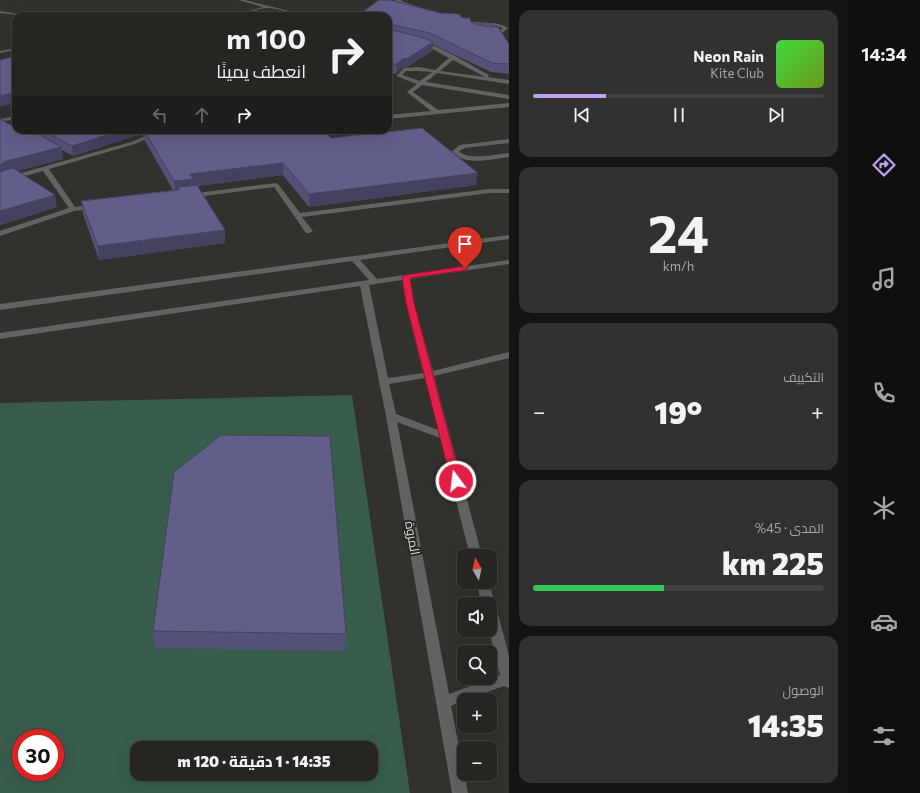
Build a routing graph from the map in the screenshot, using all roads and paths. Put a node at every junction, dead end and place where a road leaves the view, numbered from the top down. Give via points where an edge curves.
1 (240, 0) edge
2 (256, 0) edge
3 (400, 0) edge
4 (248, 2) junction
5 (269, 7) junction
6 (0, 12) edge
7 (250, 12) edge
8 (290, 12) edge
9 (432, 12) edge
10 (12, 14) edge
11 (461, 20) edge
12 (508, 28) edge
13 (484, 32) edge
14 (411, 41) edge
15 (12, 50) edge
16 (0, 52) edge
17 (453, 58) junction
18 (436, 71) junction
19 (495, 81) junction
20 (509, 82) edge
21 (421, 83) junction
22 (509, 97) edge
23 (509, 105) edge
24 (436, 112) junction
25 (392, 117) edge
26 (12, 119) edge
27 (1, 120) edge
28 (9, 124) edge
29 (155, 134) edge
30 (509, 141) edge
31 (509, 155) edge
32 (66, 156) edge
33 (73, 160) junction
34 (45, 168) junction
35 (0, 181) edge
36 (509, 191) edge
37 (182, 196) edge
38 (104, 206) edge
39 (73, 209) junction
40 (298, 215) junction
41 (309, 230) dead end
42 (0, 234) edge
43 (509, 237) edge
44 (354, 258) junction
45 (509, 262) edge
46 (406, 277) junction
47 (370, 282) junction
48 (0, 307) edge
49 (0, 336) edge
50 (509, 355) edge
51 (428, 375) junction
52 (384, 382) junction
53 (391, 416) junction
54 (444, 436) junction
55 (474, 549) edge
56 (497, 635) edge
57 (509, 679) edge
58 (443, 703) junction
59 (460, 793) edge

1 - 4 street
2 - 4 street
3 - 9 street via 396,1
4 - 5 street
5 - 7 street
5 - 8 street
6 - 10 street
11 - 12 street via 475,27 496,24
12 - 13 street via 500,32
14 - 17 street via 426,44
15 - 16 street
17 - 18 street
17 - 19 street
18 - 19 street
18 - 21 street
18 - 21 street via 410,69 404,70 399,76
19 - 20 street
21 - 22 street
21 - 24 street via 410,92
23 - 24 street
24 - 25 street
26 - 27 street
27 - 28 street
29 - 33 street
30 - 31 street via 465,146 455,151 458,155 474,159
32 - 33 street
33 - 34 street
34 - 35 street
34 - 39 street
36 - 40 street via 489,191
37 - 40 street via 276,185
38 - 39 street
39 - 42 street
40 - 41 street
43 - 44 street
44 - 47 street
44 - 48 street
45 - 46 street
46 - 47 street
46 - 51 street
47 - 49 street
47 - 52 street, المروة
50 - 51 street
51 - 52 street
51 - 54 street
52 - 53 street, المروة
53 - 54 street
53 - 58 street, المروة
54 - 55 street
56 - 57 street
57 - 58 street
58 - 59 street, المروة

